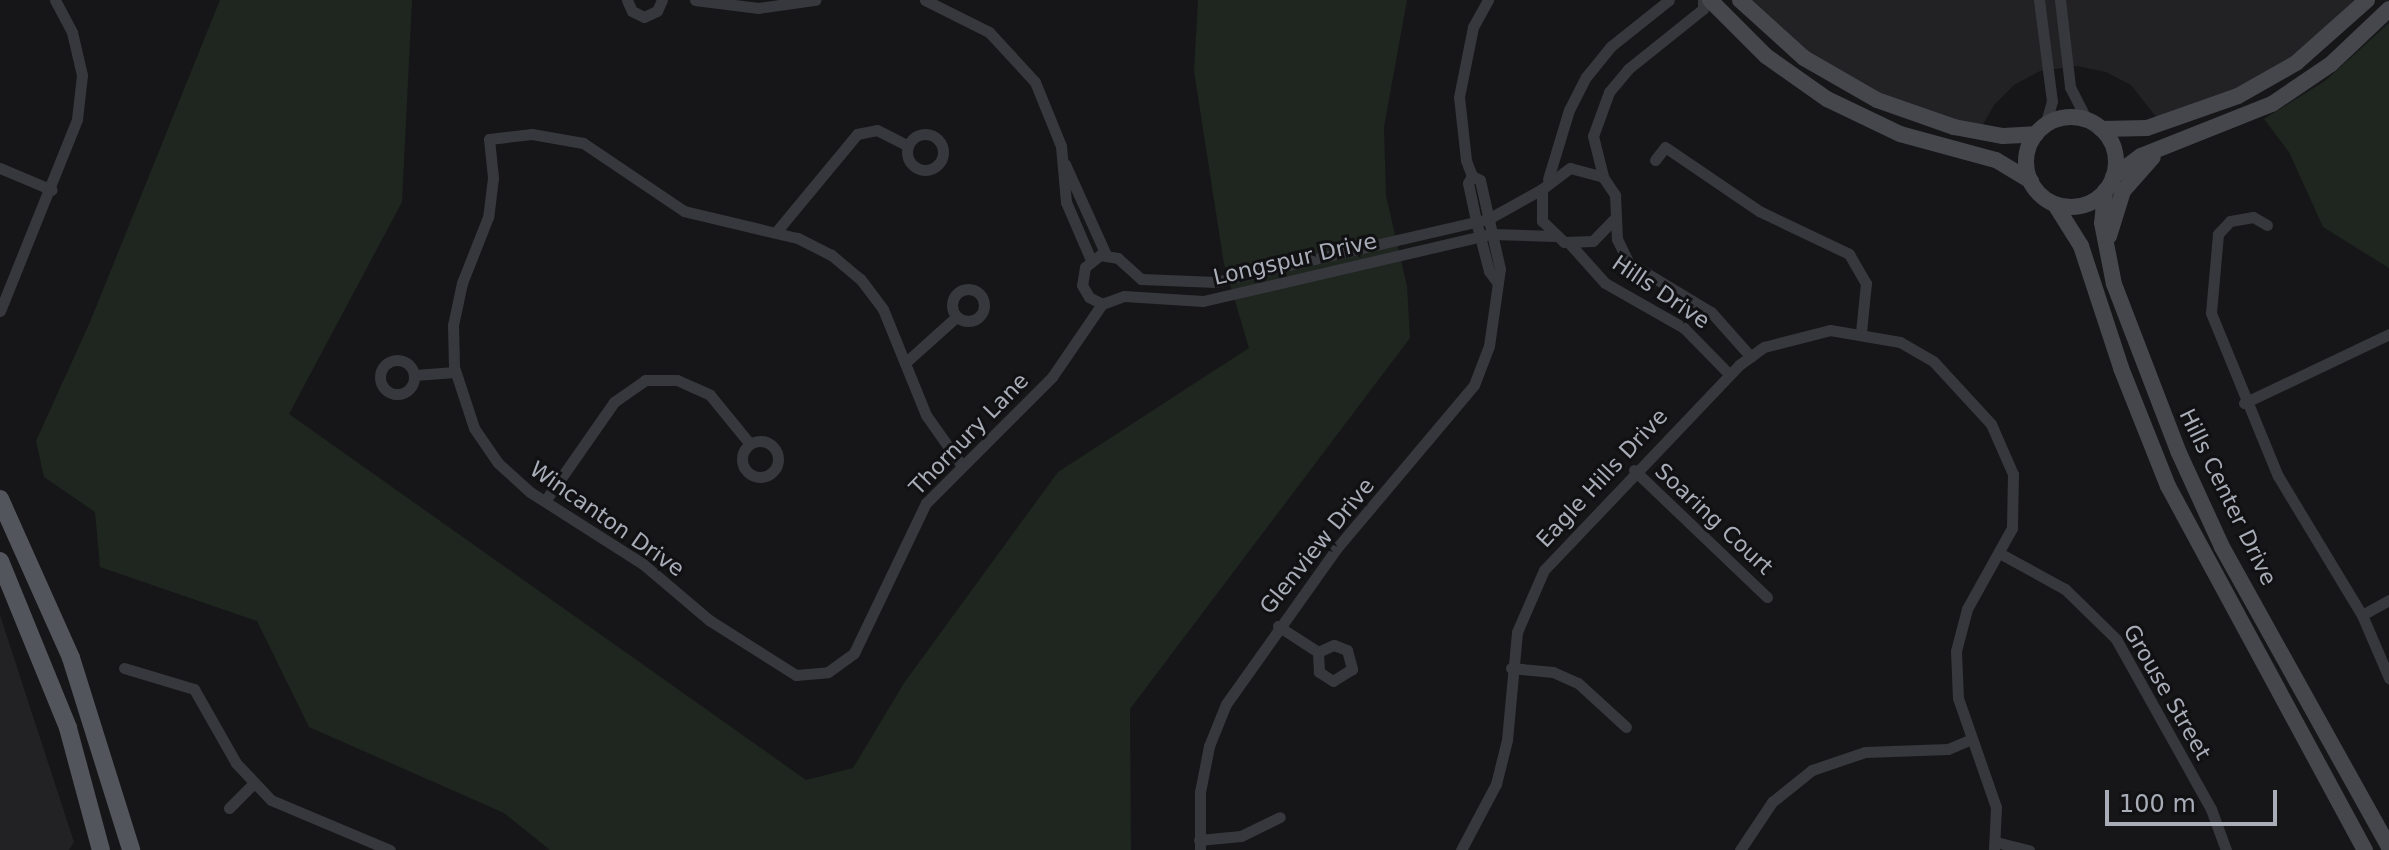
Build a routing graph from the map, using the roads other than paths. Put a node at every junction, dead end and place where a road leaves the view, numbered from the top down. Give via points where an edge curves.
1 (55, 0) edge
2 (627, 0) edge
3 (662, 0) edge
4 (695, 0) edge
5 (815, 0) edge
6 (925, 0) edge
7 (1488, 0) edge
8 (1669, 0) edge
9 (1703, 0) edge
10 (1710, 0) edge
11 (1740, 0) edge
12 (2039, 0) edge
13 (2060, 0) edge
14 (2367, 0) edge
15 (2389, 9) edge
16 (2094, 124) junction
17 (2041, 130) junction
18 (908, 146) dead end
19 (2164, 148) junction
20 (1062, 156) junction
21 (1655, 160) dead end
22 (0, 168) edge
23 (1603, 177) junction
24 (2031, 181) junction
25 (2109, 184) junction
26 (1545, 186) junction
27 (52, 190) junction
28 (2056, 206) junction
29 (1614, 219) junction
30 (1482, 220) junction
31 (2267, 225) dead end
32 (776, 232) junction
33 (1486, 236) junction
34 (1554, 236) junction
35 (1570, 244) junction
36 (2106, 250) junction
37 (1106, 255) junction
38 (1091, 260) junction
39 (1102, 304) junction
40 (0, 311) edge
41 (956, 317) dead end
42 (1861, 332) junction
43 (2389, 334) edge
44 (1751, 357) junction
45 (905, 363) junction
46 (455, 372) junction
47 (1729, 374) junction
48 (415, 375) dead end
49 (2244, 403) junction
50 (750, 444) dead end
51 (962, 466) junction
52 (1634, 470) junction
53 (0, 499) edge
54 (545, 501) junction
55 (2001, 554) junction
56 (0, 561) edge
57 (1767, 597) dead end
58 (2389, 600) edge
59 (2362, 615) junction
60 (1278, 626) junction
61 (1318, 652) dead end
62 (124, 668) dead end
63 (1511, 668) junction
64 (822, 674) joint
65 (2389, 678) edge
66 (1626, 727) dead end
67 (1971, 739) junction
68 (111, 774) junction
69 (84, 781) junction
70 (253, 784) junction
71 (229, 808) dead end
72 (1280, 817) dead end
73 (1199, 845) edge
74 (1995, 846) edge
75 (2389, 847) edge
76 (101, 850) edge
77 (131, 850) edge
78 (390, 850) edge
79 (1461, 850) edge
80 (1740, 850) edge
81 (2029, 850) edge
82 (2226, 850) edge
83 (2365, 850) edge

1 - 27 street via 72,32 82,90
2 - 3 street via 632,11 644,17 657,11
4 - 5 street via 758,8
6 - 20 street via 970,19 1022,64 1046,103
7 - 30 street, Glenview Drive via 1473,27 1459,97 1472,176 1468,183
8 - 26 street via 1610,47 1586,77 1569,110
9 - 23 street, Hills Drive via 1703,9 1628,69 1609,92 1593,136
10 - 24 main road via 1766,56 1827,99 1900,134 1996,160
11 - 17 main road via 1804,58 1886,104 1981,133
12 - 17 street via 2052,101
13 - 16 street via 2070,87
14 - 16 main road via 2296,63 2238,96 2158,126
15 - 19 main road via 2331,64 2272,104
16 - 17 main road via 2067,118
16 - 25 main road via 2114,154
17 - 24 main road via 2026,155
18 - 32 street via 877,130 857,134
19 - 25 main road via 2141,156
19 - 36 main road via 2123,191
20 - 37 street
20 - 38 street via 1066,202
21 - 42 street via 1665,147 1759,211 1849,254 1866,283
22 - 27 street
23 - 26 street via 1570,168
23 - 29 street, Hills Drive via 1615,195
24 - 28 main road
25 - 28 main road via 2084,205
25 - 36 main road, Hills Center Drive via 2101,214
26 - 30 street, Longspur Drive
26 - 34 street via 1540,215
27 - 40 street
28 - 83 main road, Hills Center Drive via 2081,246 2168,486
29 - 35 street, Hills Drive via 1600,237
29 - 44 street, Hills Drive via 1620,248 1634,268 1711,312
30 - 33 street, Glenview Drive
30 - 37 street, Longspur Drive via 1216,282 1141,279 1118,258
31 - 49 street via 2253,217 2230,221 2213,244 2211,313
32 - 45 street via 815,246 860,279 883,309
32 - 46 street, Wincanton Drive via 684,211 583,143 541,134 489,139 492,198 457,303
33 - 34 street, Longspur Drive
33 - 39 street, Longspur Drive via 1224,298 1124,296
33 - 60 street, Glenview Drive via 1497,282 1489,346 1474,385
34 - 35 street, Hills Drive
35 - 47 street, Hills Drive via 1605,283 1684,328
36 - 75 main road, Hills Center Drive via 2153,391 2222,547
37 - 38 street
38 - 39 street via 1082,271 1082,285
39 - 51 street, Thornury Lane via 1052,377
41 - 45 street
42 - 44 street, Eagle Hills Drive via 1796,335
42 - 55 street, Eagle Hills Drive via 1900,342 1934,362 1991,424 2013,474 2016,501
43 - 49 street
44 - 47 street, Eagle Hills Drive
45 - 51 street via 926,415
46 - 48 street
46 - 54 street, Wincanton Drive via 465,409 485,446 513,478
47 - 52 street, Eagle Hills Drive
49 - 59 street via 2278,476
50 - 54 street via 710,395 677,380 645,380 618,397
51 - 64 street, Thornury Lane via 914,522 854,653
52 - 57 street, Soaring Court
52 - 63 street, Eagle Hills Drive via 1544,570 1517,632
53 - 68 main road via 36,573
54 - 64 street, Wincanton Drive via 656,573 709,620 783,671
55 - 67 street, Eagle Hills Drive via 1967,609 1956,651 1958,698
55 - 82 street, Grouse Street via 2065,589 2116,639 2211,809
56 - 69 main road
58 - 59 street
59 - 65 street
60 - 61 street
60 - 73 street, Glenview Drive via 1226,704 1209,746 1200,792
62 - 70 street via 194,689
63 - 66 street via 1553,672 1578,683
63 - 79 street, Eagle Hills Drive via 1507,740 1496,784
67 - 74 street, Eagle Hills Drive via 1989,777
67 - 80 street via 1948,749 1865,752 1812,770 1772,802
68 - 69 main road
68 - 77 main road
69 - 76 main road
70 - 71 street
70 - 78 street via 292,813
72 - 73 street via 1241,836
74 - 81 street

